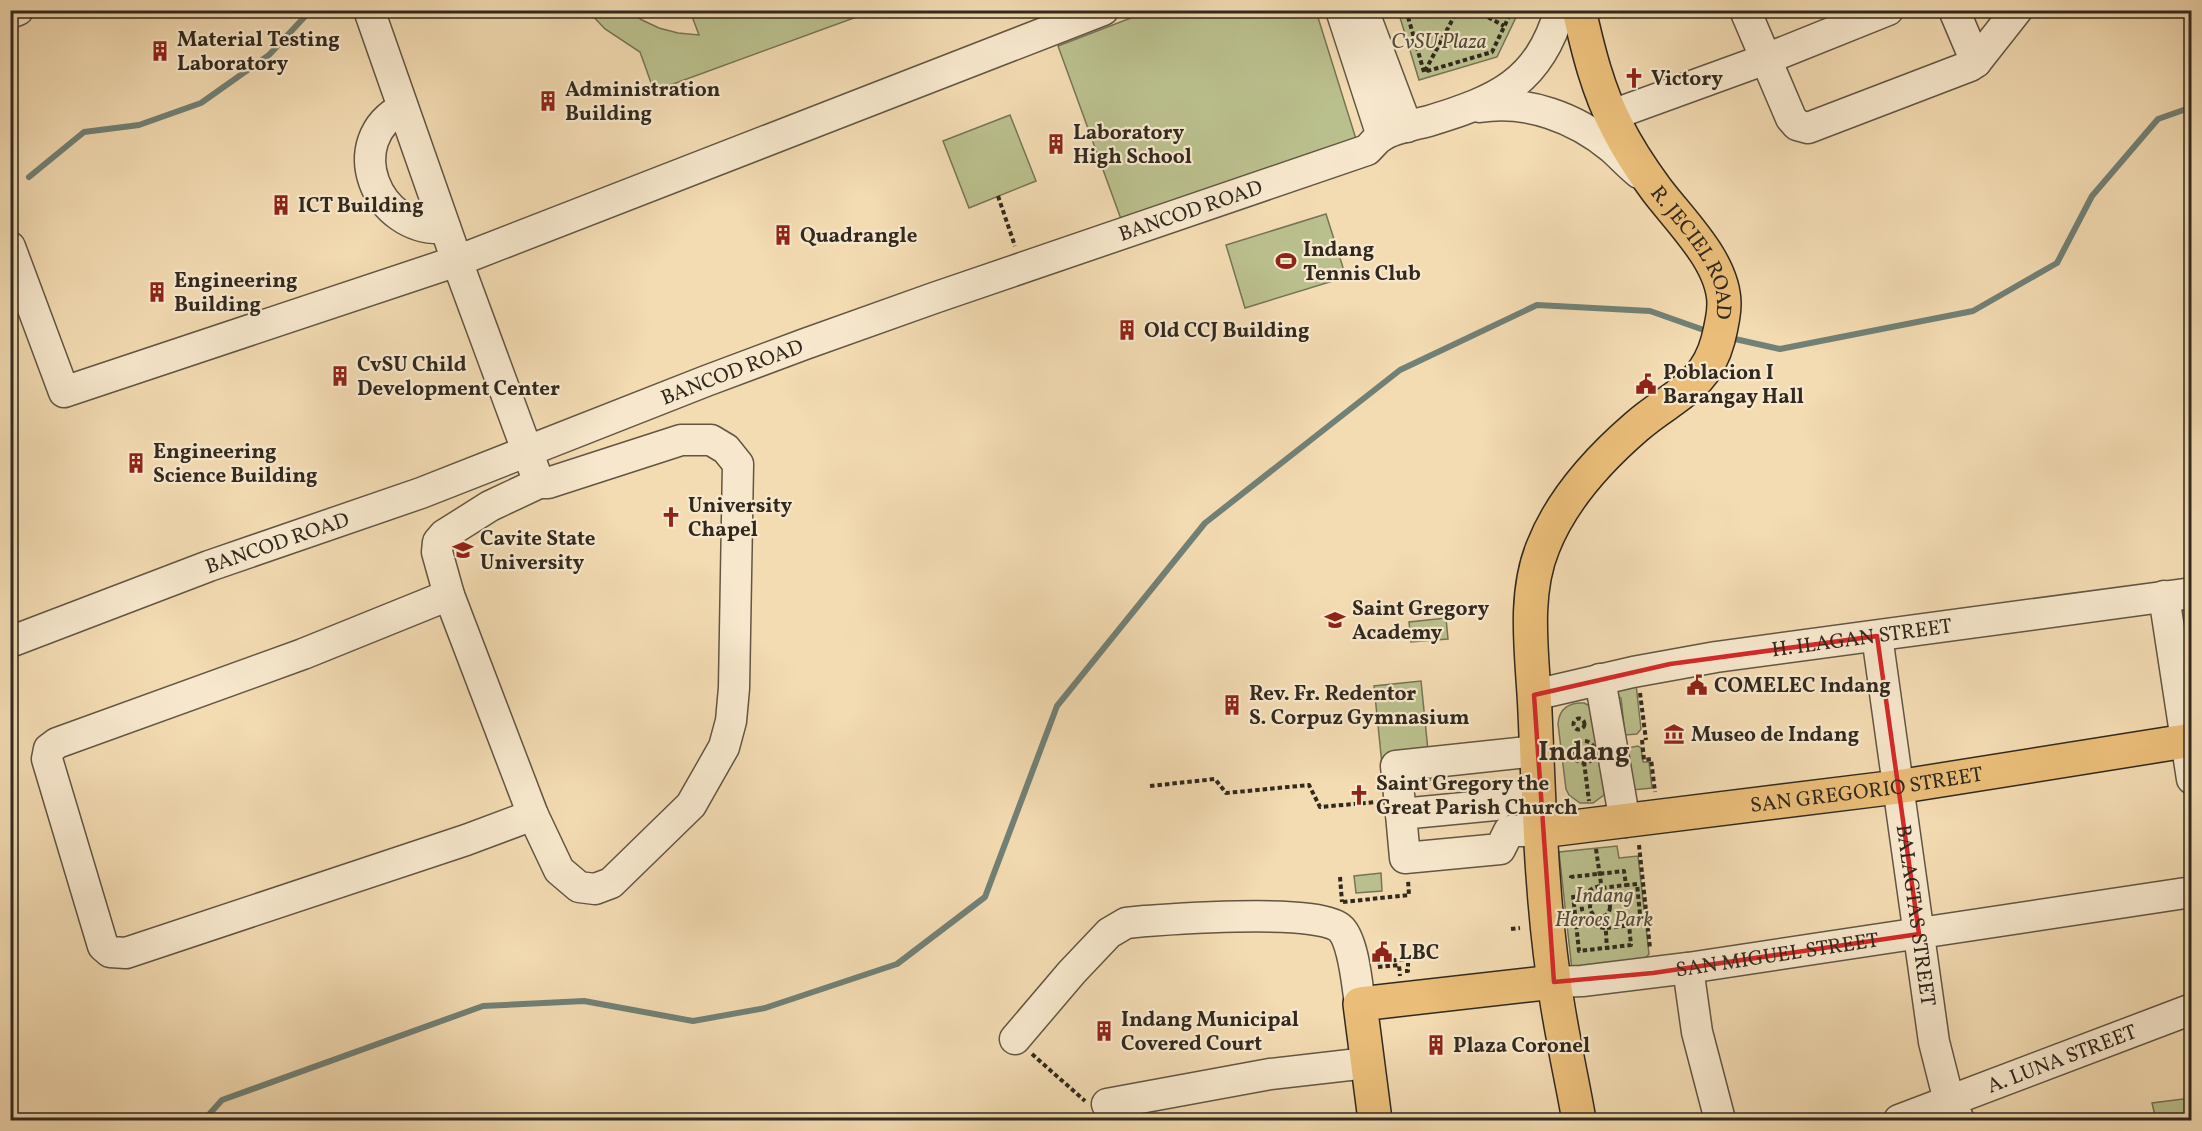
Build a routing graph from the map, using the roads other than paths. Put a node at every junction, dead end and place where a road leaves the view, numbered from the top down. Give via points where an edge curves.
1 (18, 10) edge
2 (369, 10) edge
3 (1103, 10) edge
4 (1341, 10) edge
5 (1363, 10) edge
6 (1560, 10) edge
7 (1579, 10) edge
8 (1744, 10) edge
9 (1888, 10) edge
10 (1954, 10) edge
11 (2017, 10) edge
12 (10, 13) edge
13 (1766, 59) junction
14 (1976, 62) junction
15 (403, 108) junction
16 (1456, 112) junction
17 (1612, 115) junction
18 (1394, 132) junction
19 (1654, 186) junction
20 (446, 228) junction
21 (10, 247) edge
22 (457, 261) junction
23 (527, 451) junction
24 (539, 483) junction
25 (449, 595) junction
26 (2178, 595) edge
27 (1877, 636) junction
28 (10, 642) edge
29 (1600, 680) junction
30 (1534, 695) junction
31 (2189, 741) edge
32 (1551, 752) junction
33 (2192, 779) edge
34 (1897, 787) junction
35 (1539, 795) junction
36 (1394, 808) junction
37 (533, 814) junction
38 (1636, 821) junction
39 (1541, 831) junction
40 (2192, 892) edge
41 (1918, 934) junction
42 (1688, 968) junction
43 (1554, 982) junction
44 (1360, 1004) junction
45 (2192, 1009) edge
46 (1015, 1039) road end
47 (1367, 1063) junction
48 (1107, 1104) road end
49 (1954, 1111) edge
50 (1375, 1120) edge
51 (1579, 1120) edge
52 (1720, 1120) edge
53 (1899, 1120) edge

1 - 12 street
2 - 15 street
3 - 22 street
4 - 18 street
5 - 18 street
6 - 16 street, BANCOD ROAD via 1543,53 1524,76 1482,103
7 - 17 main road, R. JECIEL ROAD
8 - 13 street
9 - 13 street
10 - 14 street
11 - 14 street
13 - 14 street via 1794,123 1808,128 1964,70
13 - 17 street
15 - 20 street
15 - 20 street via 391,114 375,137 371,162 376,188 390,209 405,220 422,227
16 - 18 street, BANCOD ROAD
16 - 19 street, BANCOD ROAD via 1510,106 1554,113 1611,147
17 - 19 main road, R. JECIEL ROAD
18 - 23 street, BANCOD ROAD via 1367,150 934,298
19 - 30 main road, R. JECIEL ROAD via 1716,272 1724,298 1720,333 1710,365 1700,378 1648,416 1612,449 1573,495 1548,537 1538,562 1531,604
20 - 22 street
21 - 22 street via 64,392
22 - 23 street
23 - 24 street
23 - 28 street, BANCOD ROAD
24 - 25 street via 490,506 438,542 437,552
24 - 37 street via 681,440 711,440 726,448 738,464 731,721 724,747 691,805 611,883 596,889 579,886 559,870
25 - 37 street
25 - 37 street via 292,658 57,743 50,750 48,759 104,946 110,952 126,953
26 - 27 street, H. ILAGAN STREET
26 - 31 street
27 - 29 street, H. ILAGAN STREET via 1716,657
27 - 34 street, BALAGTAS STREET
29 - 30 street, H. ILAGAN STREET
29 - 38 street
30 - 32 main road, R. JECIEL ROAD
31 - 33 street
31 - 34 main road, SAN GREGORIO STREET
32 - 35 main road, R. JECIEL ROAD
32 - 36 street via 1396,766
34 - 38 main road, SAN GREGORIO STREET
34 - 41 street, BALAGTAS STREET
35 - 36 street via 1512,798 1495,805
35 - 39 main road, R. JECIEL ROAD
36 - 39 street via 1406,858 1500,849 1509,831
38 - 39 main road, SAN GREGORIO STREET
39 - 43 main road, R. JECIEL ROAD
40 - 41 street, SAN MIGUEL STREET
41 - 42 street, SAN MIGUEL STREET
41 - 49 street, BALAGTAS STREET via 1934,1042
42 - 43 street, SAN MIGUEL STREET
42 - 52 street via 1697,1032
43 - 44 main road, SAN MIGUEL STREET
43 - 51 main road, R. JECIEL ROAD
44 - 46 street via 1348,940 1330,922 1261,917 1145,921 1126,923 1109,933
44 - 47 main road
45 - 49 street, A. LUNA STREET
47 - 48 street via 1270,1074
47 - 50 main road
49 - 53 street, A. LUNA STREET

